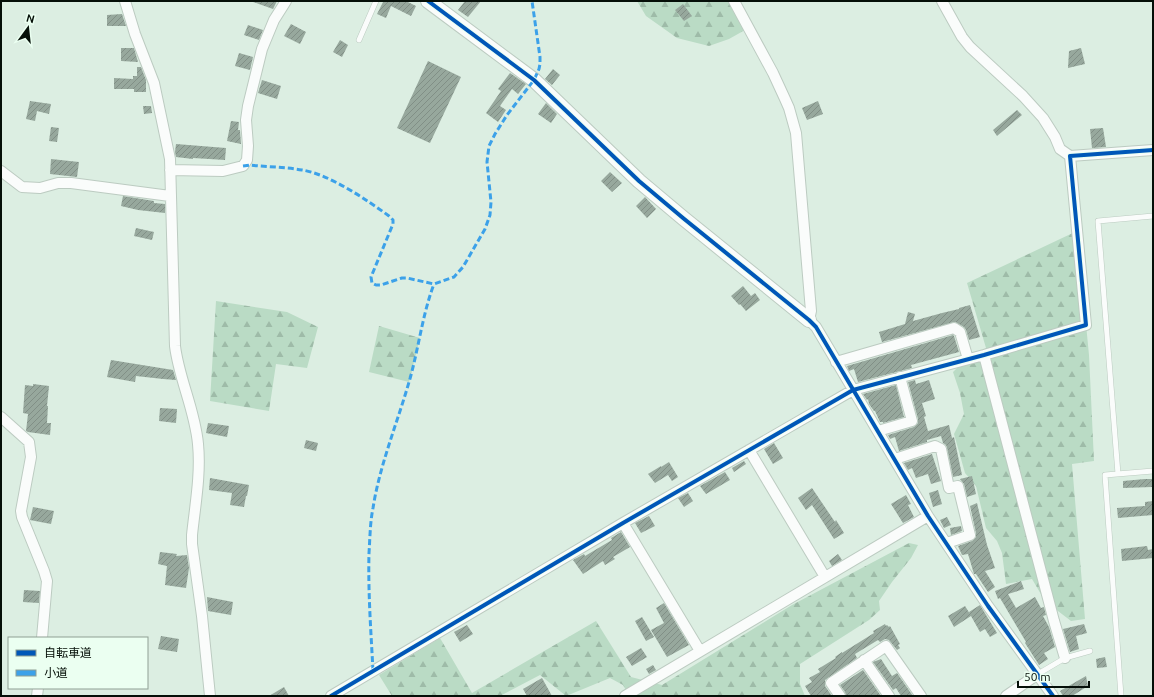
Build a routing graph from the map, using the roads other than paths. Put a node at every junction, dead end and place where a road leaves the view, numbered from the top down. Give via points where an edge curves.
1 (125, 1) edge
2 (286, 1) edge
3 (376, 1) edge
4 (428, 1) edge
5 (734, 1) edge
6 (942, 1) edge
7 (359, 40) dead end
8 (1153, 150) edge
9 (1070, 156) junction
10 (170, 170) junction
11 (1, 171) edge
12 (170, 196) junction
13 (1153, 216) edge
14 (809, 320) junction
15 (984, 355) junction
16 (968, 359) junction
17 (836, 362) junction
18 (900, 377) junction
19 (853, 390) junction
20 (1, 417) edge
21 (878, 431) junction
22 (749, 450) junction
23 (895, 459) junction
24 (1153, 471) edge
25 (1118, 474) junction
26 (928, 516) junction
27 (623, 523) junction
28 (947, 543) junction
29 (825, 577) junction
30 (42, 637) edge
31 (700, 651) junction
32 (1090, 651) dead end
33 (1065, 658) junction
34 (864, 660) junction
35 (1038, 674) junction
36 (210, 696) edge
37 (331, 696) edge
38 (625, 696) edge
39 (840, 696) edge
40 (889, 696) edge
41 (922, 696) edge
42 (1006, 696) edge
43 (1053, 696) edge
44 (1121, 696) edge

1 - 10 street via 154,83
2 - 10 street via 274,20 257,67 246,120 248,146 247,160 243,166 223,170
3 - 7 lane
4 - 14 street via 534,80 682,218
5 - 14 street via 788,104 796,133 811,311
6 - 9 street via 962,38 1043,118 1060,149
8 - 9 street
9 - 15 street via 1086,325
10 - 12 street
11 - 12 street via 22,187 40,188 58,183 71,183
12 - 36 street via 177,361 192,412 198,444 198,479 192,536
13 - 25 lane via 1098,221
14 - 17 street via 816,327
15 - 16 street
15 - 33 street
16 - 17 street via 960,332 954,328
16 - 18 street
17 - 19 street
18 - 19 street
18 - 21 street via 912,421
19 - 21 street
19 - 22 street
20 - 30 street via 29,442 31,449 21,511 47,581
21 - 23 street
22 - 27 street
22 - 29 street
23 - 26 street
23 - 28 street via 935,446 941,449 949,488 958,486 970,535
24 - 25 lane
25 - 44 lane via 1105,475
26 - 28 street
26 - 29 street
27 - 31 street
27 - 37 street
28 - 35 street via 988,606
29 - 31 street
31 - 38 street
32 - 33 lane
33 - 35 lane
34 - 39 street via 831,684
34 - 40 street
34 - 41 street via 886,646
35 - 42 street
35 - 43 street

